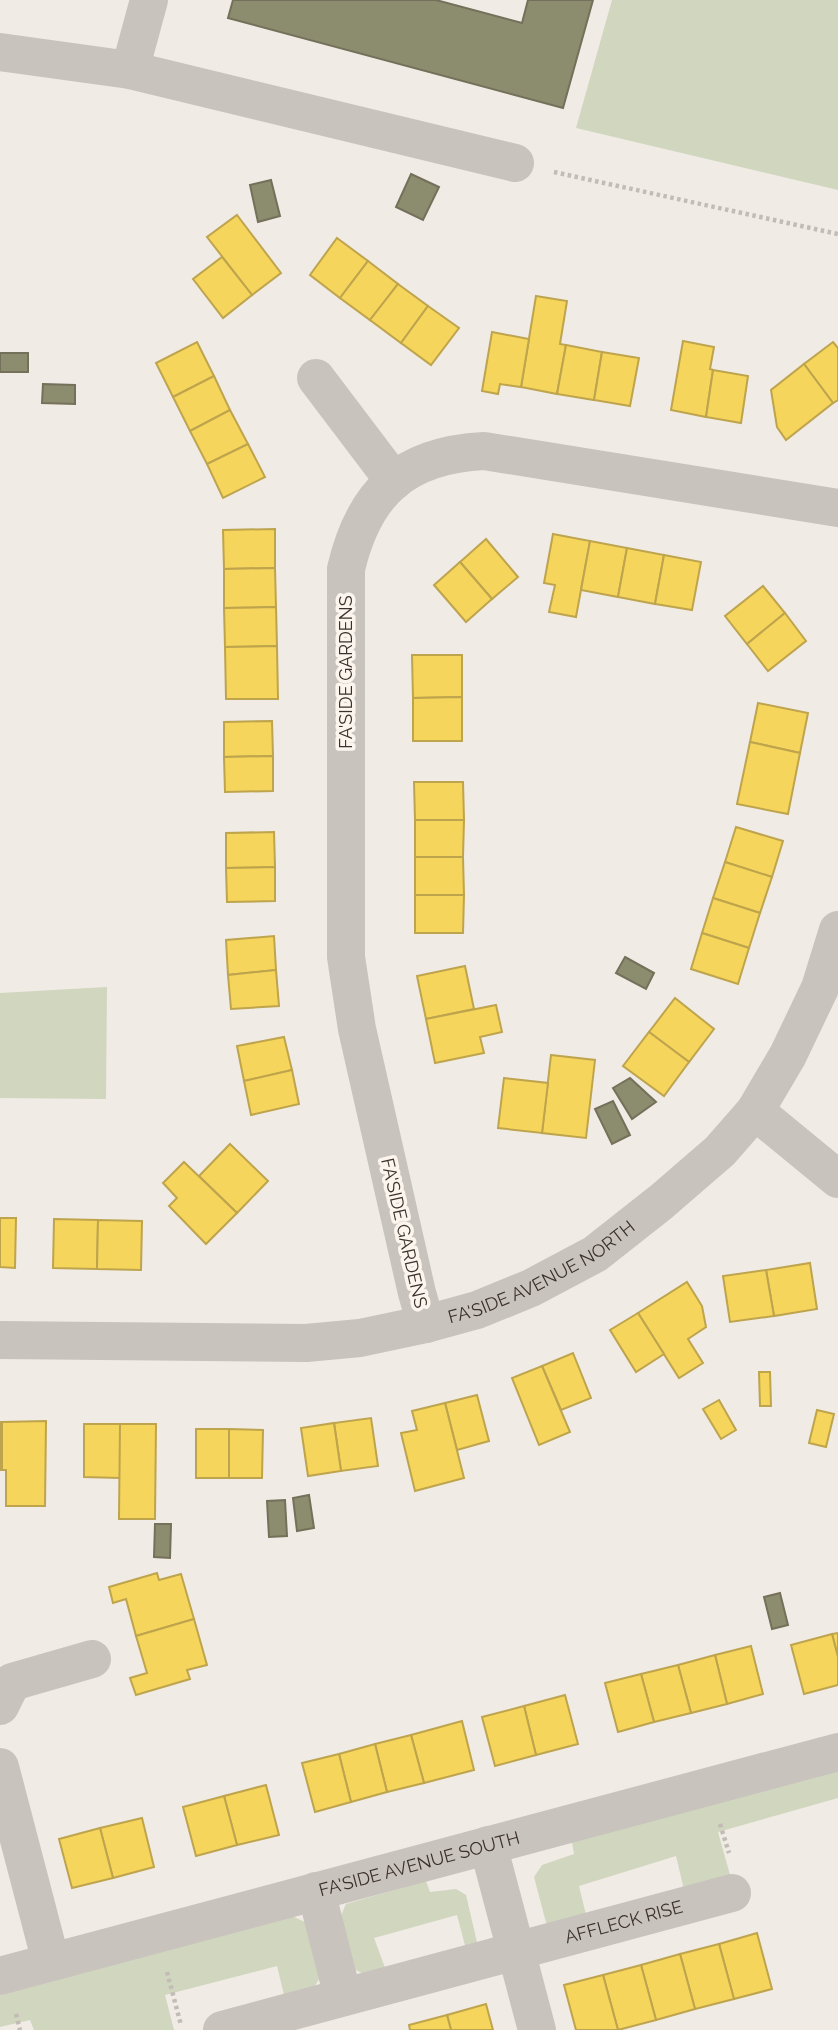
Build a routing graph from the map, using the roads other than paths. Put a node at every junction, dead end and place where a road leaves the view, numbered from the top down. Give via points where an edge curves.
1 (149, 0) edge
2 (0, 52) edge
3 (130, 70) junction
4 (515, 163) road end
5 (316, 378) dead end
6 (394, 481) junction
7 (838, 508) edge
8 (838, 930) edge
9 (755, 1111) junction
10 (838, 1179) edge
11 (426, 1324) junction
12 (0, 1340) edge
13 (92, 1659) dead end
14 (0, 1706) edge
15 (838, 1752) edge
16 (0, 1767) edge
17 (488, 1845) junction
18 (316, 1891) junction
19 (732, 1893) road end
20 (517, 1951) junction
21 (51, 1962) junction
22 (0, 1976) edge
23 (342, 1997) junction
24 (222, 2030) edge
25 (537, 2030) edge

1 - 3 street
2 - 3 street
3 - 4 street
5 - 6 street
6 - 7 street, FA'SIDE GARDENS via 436,457 484,451
6 - 11 street, FA'SIDE GARDENS via 361,520 346,569 346,957 357,1029
8 - 9 street, FA'SIDE AVENUE NORTH via 820,989
9 - 10 street
9 - 11 street, FA'SIDE AVENUE NORTH via 662,1202 594,1254 531,1288
11 - 12 street, FA'SIDE AVENUE NORTH via 360,1338 306,1343
13 - 14 street via 12,1682
15 - 17 street, FA'SIDE AVENUE SOUTH
16 - 21 street
17 - 18 street, FA'SIDE AVENUE SOUTH
17 - 20 street
18 - 21 street, FA'SIDE AVENUE SOUTH
18 - 23 street
19 - 20 street, AFFLECK RISE
20 - 23 street, AFFLECK RISE
20 - 25 street
21 - 22 street, FA'SIDE AVENUE SOUTH
23 - 24 street, AFFLECK RISE

